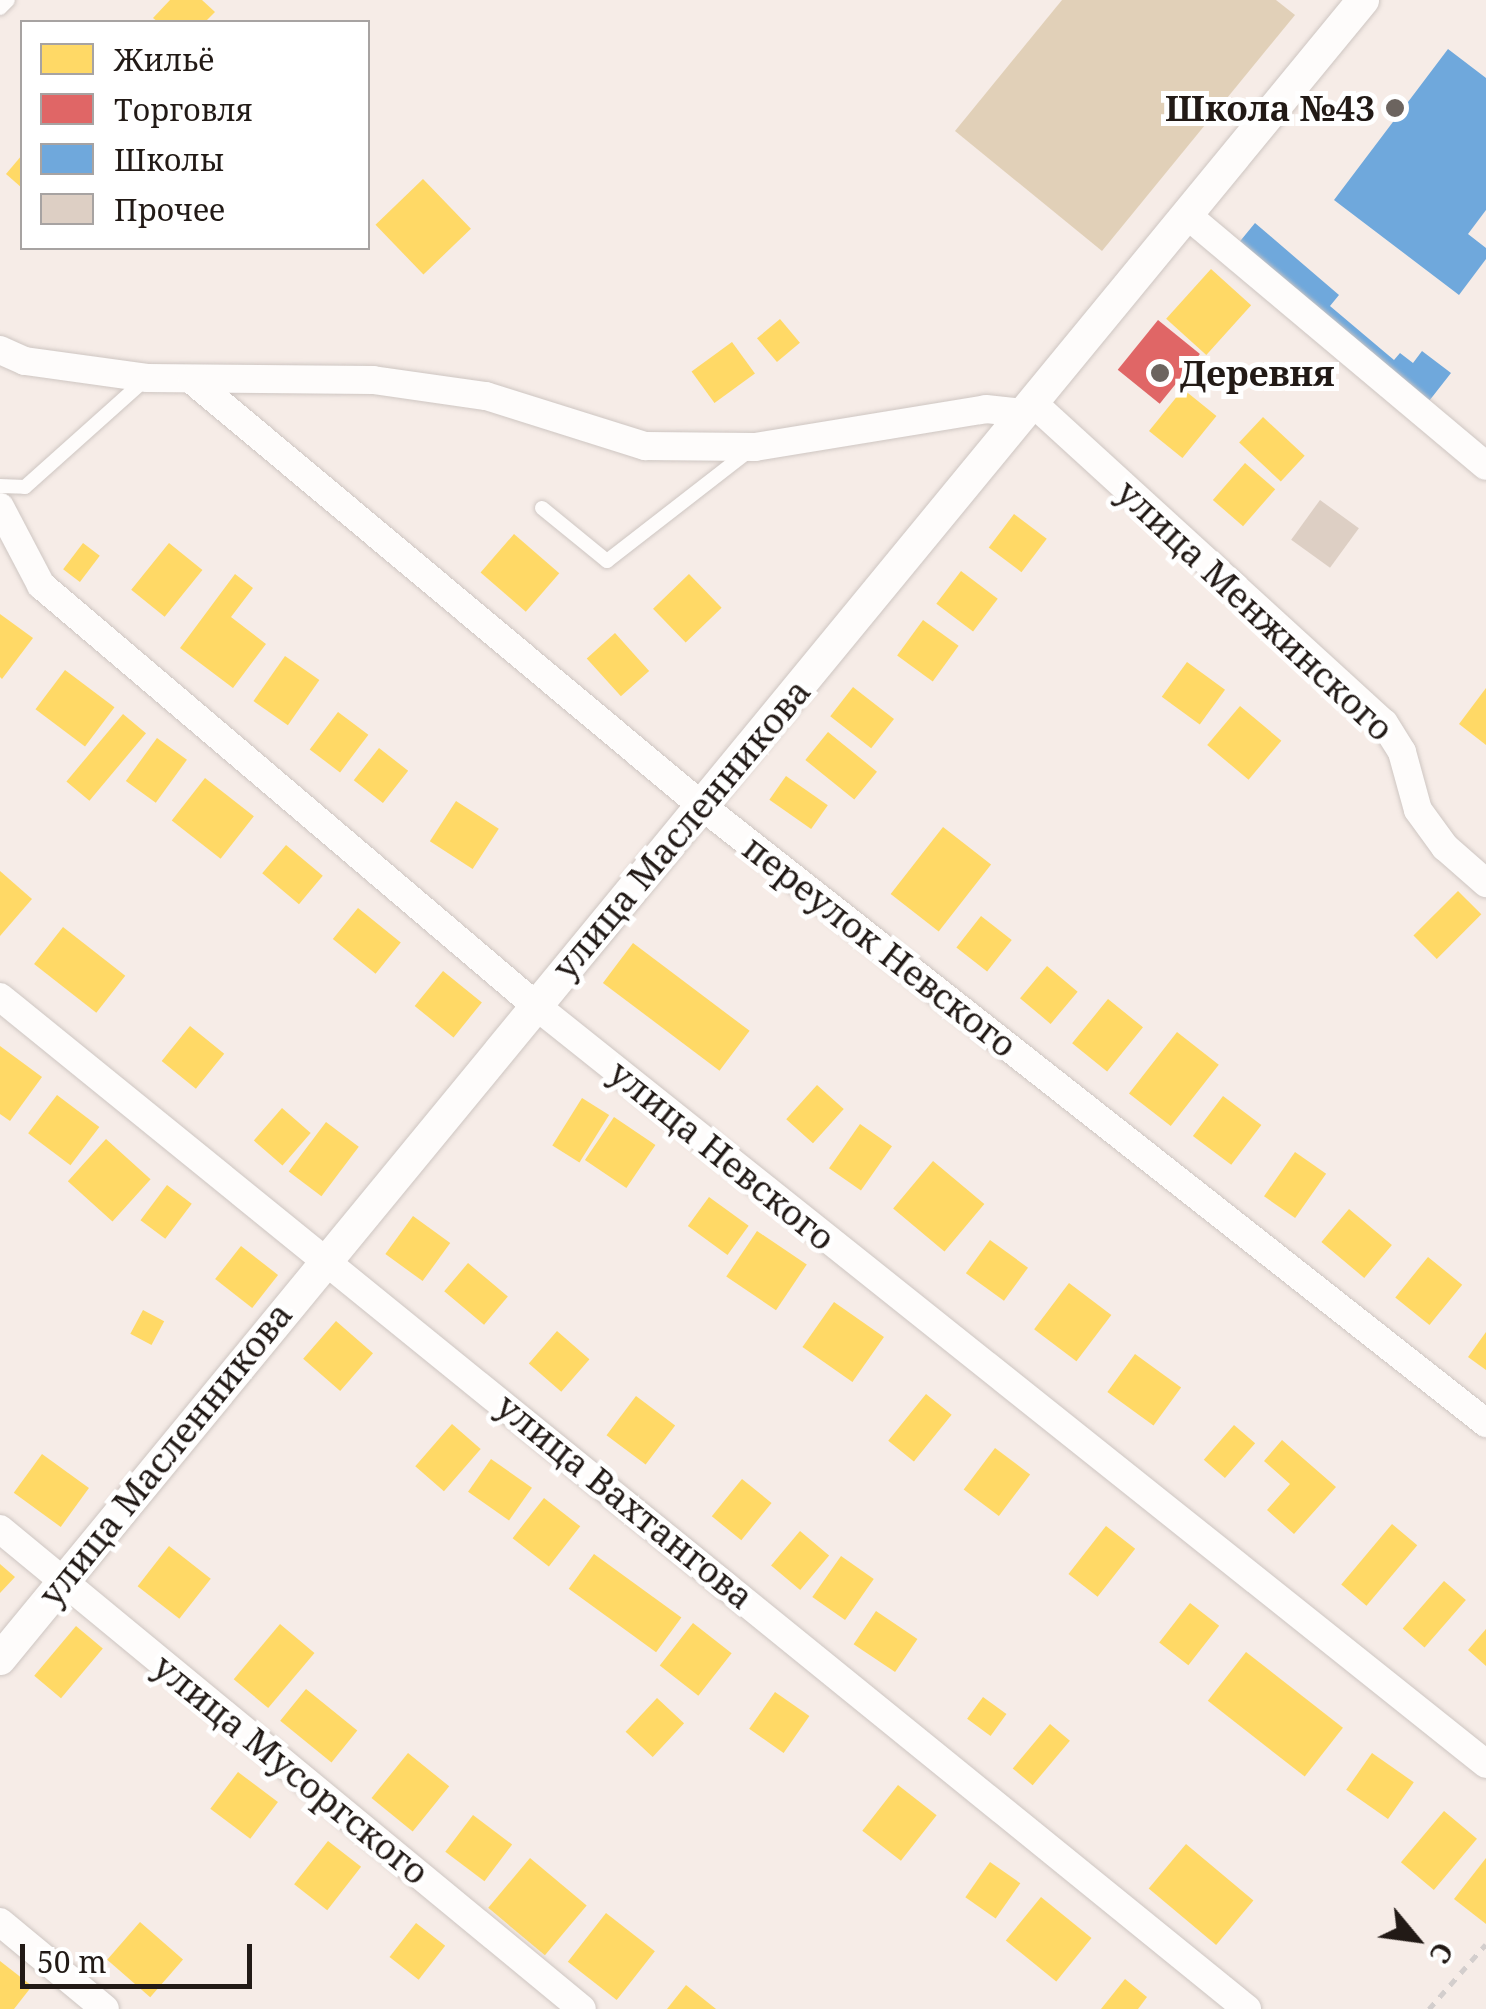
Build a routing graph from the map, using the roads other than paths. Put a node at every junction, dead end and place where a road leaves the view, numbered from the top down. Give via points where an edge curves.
1 (8, 0) edge
2 (1349, 5) edge
3 (0, 8) edge
4 (1187, 215) junction
5 (0, 350) edge
6 (147, 378) junction
7 (192, 380) junction
8 (1028, 408) junction
9 (755, 447) junction
10 (1486, 466) edge
11 (0, 486) edge
12 (0, 507) edge
13 (542, 508) dead end
14 (702, 806) junction
15 (1486, 883) edge
16 (0, 997) edge
17 (535, 1005) junction
18 (327, 1257) junction
19 (1486, 1423) edge
20 (0, 1529) edge
21 (61, 1579) junction
22 (0, 1659) edge
23 (1486, 1764) edge
24 (0, 1922) edge
25 (105, 2009) edge
26 (582, 2009) edge
27 (1246, 2009) edge

1 - 3 lane
2 - 4 street, улица Масленникова
4 - 8 street, улица Масленникова
4 - 10 street
5 - 6 street via 25,361
6 - 7 street
6 - 11 lane via 25,487
7 - 9 street via 373,380 486,396 645,446
7 - 14 street, переулок Невского
8 - 9 street
8 - 14 street, улица Масленникова
8 - 15 street, улица Менжинского via 1384,723 1402,752 1418,810
9 - 13 lane via 607,560
12 - 17 street, улица Невского via 41,584
14 - 17 street, улица Масленникова
14 - 19 street, переулок Невского
16 - 18 street, улица Вахтангова
17 - 18 street, улица Масленникова
17 - 23 street, улица Невского
18 - 21 street, улица Масленникова
18 - 27 street, улица Вахтангова
20 - 21 street, улица Мусоргского
21 - 22 street, улица Масленникова
21 - 26 street, улица Мусоргского
24 - 25 street

